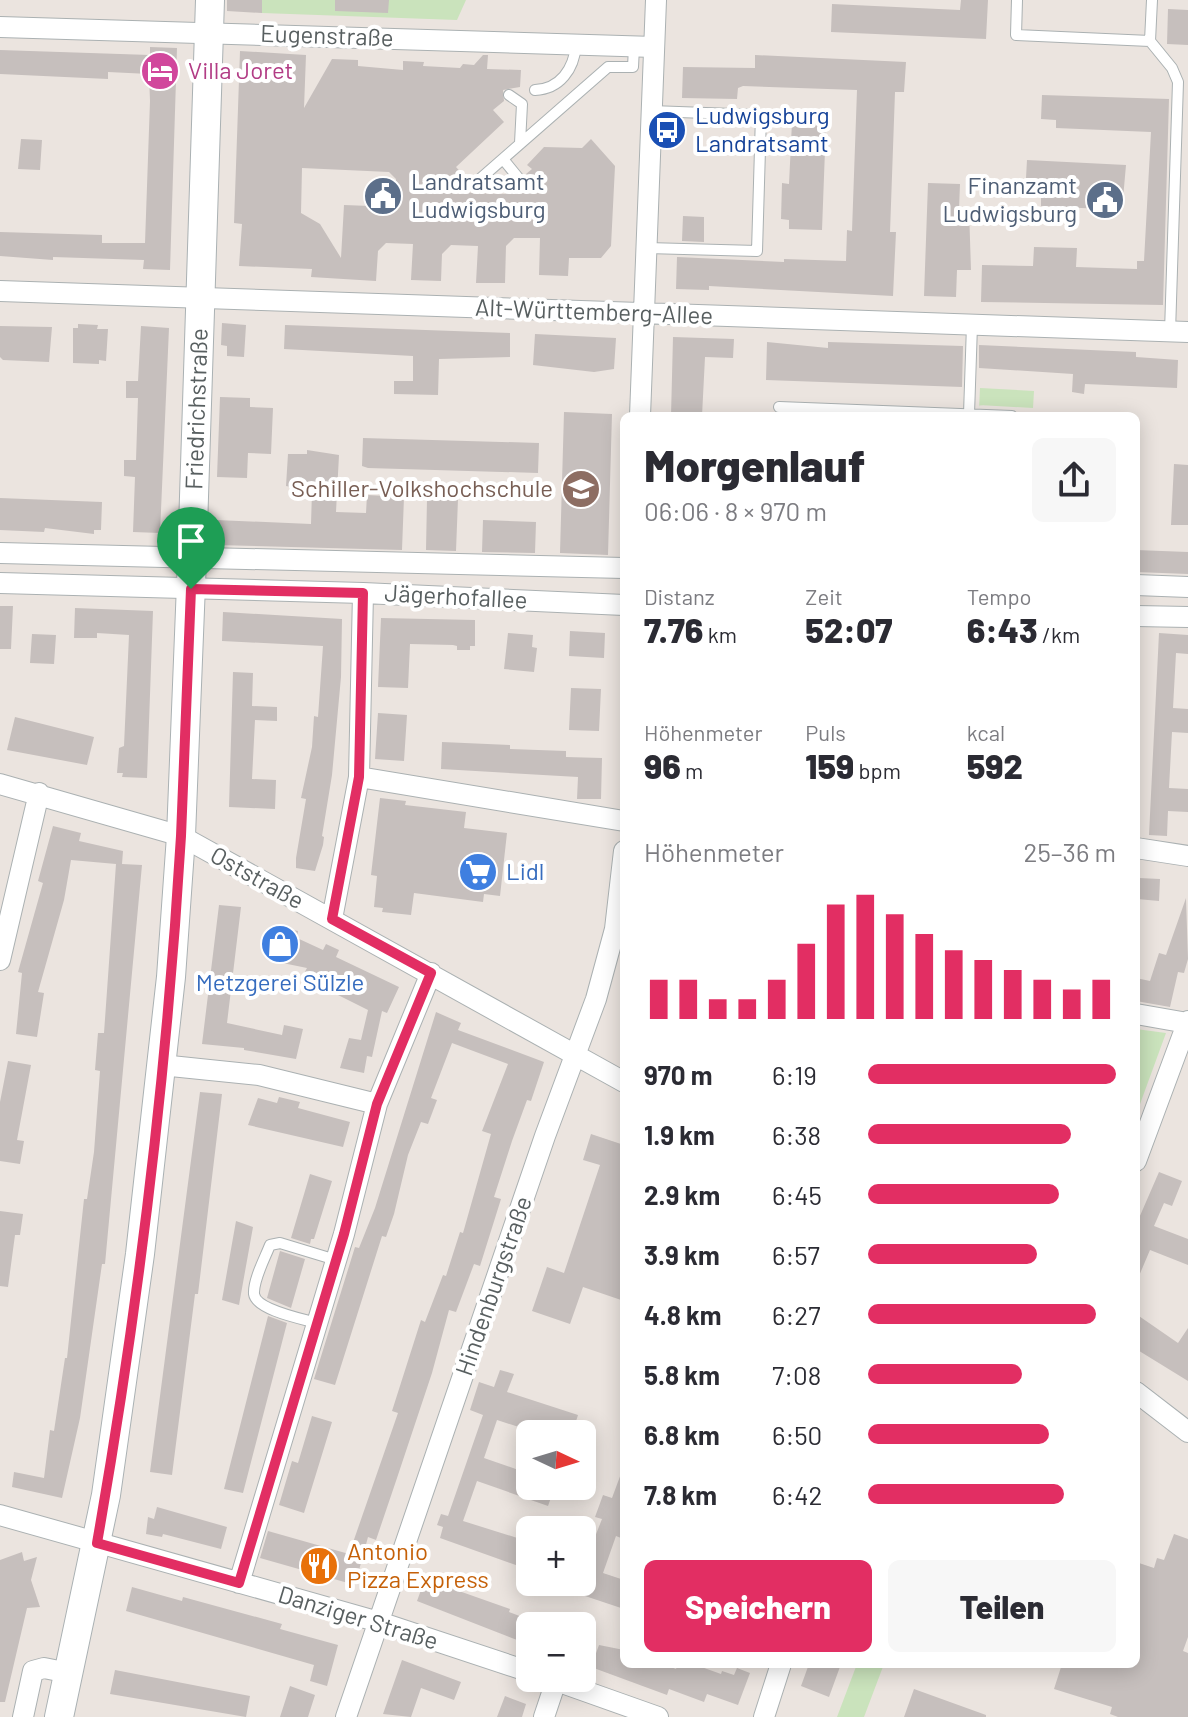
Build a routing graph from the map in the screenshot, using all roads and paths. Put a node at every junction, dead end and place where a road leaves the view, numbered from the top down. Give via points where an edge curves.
1 (210, 0) edge
2 (656, 0) edge
3 (1017, 0) edge
4 (1152, 0) edge
5 (0, 27) edge
6 (209, 32) junction
7 (1150, 41) junction
8 (576, 45) junction
9 (640, 59) junction
10 (535, 90) dead end
11 (509, 95) dead end
12 (651, 111) junction
13 (520, 143) junction
14 (503, 159) junction
15 (520, 180) dead end
16 (473, 185) dead end
17 (647, 248) junction
18 (0, 291) edge
19 (200, 297) junction
20 (645, 314) junction
21 (972, 325) junction
22 (1179, 332) edge
23 (779, 407) dead end
24 (640, 412) edge
25 (915, 412) edge
26 (969, 412) edge
27 (0, 553) edge
28 (192, 559) junction
29 (620, 568) edge
30 (0, 583) edge
31 (1140, 585) edge
32 (1188, 587) edge
33 (191, 589) junction
34 (363, 593) junction
35 (620, 605) edge
36 (1140, 616) edge
37 (1188, 617) edge
38 (359, 777) junction
39 (0, 784) edge
40 (39, 793) junction
41 (620, 820) edge
42 (181, 836) junction
43 (1140, 849) edge
44 (1188, 856) edge
45 (332, 919) junction
46 (620, 930) edge
47 (0, 960) edge
48 (431, 973) junction
49 (1140, 1015) edge
50 (1188, 1022) edge
51 (577, 1054) junction
52 (161, 1065) junction
53 (620, 1080) edge
54 (377, 1104) junction
55 (1140, 1150) edge
56 (336, 1260) junction
57 (317, 1323) junction
58 (1140, 1395) edge
59 (1188, 1432) edge
60 (0, 1515) edge
61 (97, 1543) junction
62 (239, 1583) junction
63 (379, 1622) junction
64 (516, 1667) edge
65 (780, 1668) edge
66 (69, 1673) junction
67 (549, 1692) edge
68 (588, 1692) edge
69 (23, 1717) edge
70 (59, 1717) edge
71 (346, 1717) edge
72 (544, 1717) edge
73 (658, 1717) edge
74 (764, 1717) edge

1 - 6 main road, Friedrichstraße
2 - 9 street
3 - 7 lane via 1016,35
4 - 7 lane
5 - 6 street, Eugenstraße
6 - 8 street, Eugenstraße
6 - 19 main road, Friedrichstraße
7 - 22 lane via 1178,82
8 - 9 street, Eugenstraße
8 - 10 lane via 562,80
9 - 12 street
9 - 13 lane via 608,67
11 - 13 lane via 522,104
12 - 17 street
12 - 17 lane via 761,115 759,206 757,251
13 - 14 lane
14 - 15 lane
14 - 16 lane
17 - 20 street
18 - 19 street, Alt-Württemberg-Allee
19 - 20 street, Alt-Württemberg-Allee
19 - 28 main road, Friedrichstraße
20 - 21 street, Alt-Württemberg-Allee
20 - 24 street
21 - 22 street, Alt-Württemberg-Allee
21 - 26 lane
23 - 25 lane
27 - 28 street, Jägerhofallee
28 - 29 street, Jägerhofallee
28 - 33 main road, Friedrichstraße
30 - 33 street, Jägerhofallee
31 - 32 street
33 - 34 street, Jägerhofallee
33 - 42 main road, Friedrichstraße
34 - 35 street, Jägerhofallee
34 - 38 street
36 - 37 street
38 - 41 street
38 - 45 street
39 - 40 street, Oststraße
40 - 42 street, Oststraße
40 - 47 street
42 - 45 street, Oststraße
42 - 52 main road, Friedrichstraße
43 - 44 street
45 - 48 street, Oststraße
46 - 51 street, Hindenburgstraße
48 - 51 street, Oststraße
48 - 54 street
49 - 50 street
50 - 55 street
51 - 53 street, Oststraße
51 - 63 street, Hindenburgstraße
52 - 54 street via 259,1075
52 - 61 main road, Friedrichstraße via 140,1254
54 - 56 street
56 - 57 street
56 - 57 lane via 280,1243 270,1245 261,1268 254,1294 258,1302
57 - 62 street
58 - 59 street
60 - 61 street, Danziger Straße
61 - 62 street, Danziger Straße
61 - 66 main road, Friedrichstraße
62 - 63 street, Danziger Straße
63 - 64 street, Danziger Straße
63 - 71 street, Hindenburgstraße
65 - 74 street
66 - 69 street via 33,1671
66 - 70 main road, Friedrichstraße
67 - 72 street
68 - 73 street

